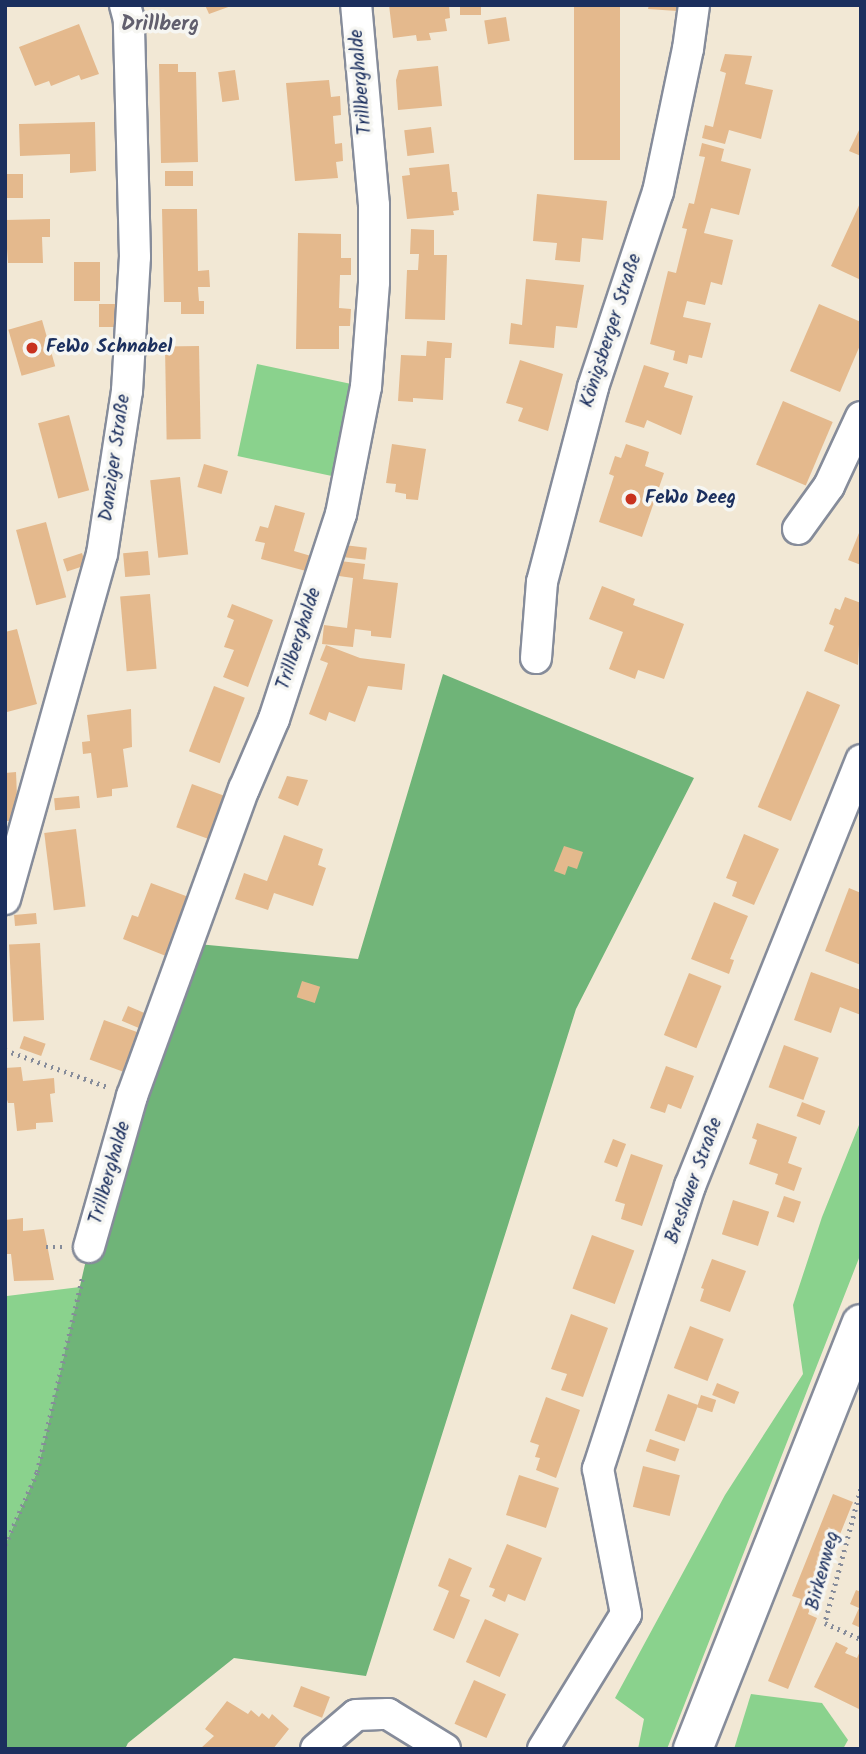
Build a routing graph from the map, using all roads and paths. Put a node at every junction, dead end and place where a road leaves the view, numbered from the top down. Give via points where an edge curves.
1 (125, 5) edge
2 (355, 5) edge
3 (694, 5) edge
4 (861, 417) edge
5 (798, 529) dead end
6 (536, 658) dead end
7 (861, 760) edge
8 (5, 899) edge
9 (5, 1049) edge
10 (132, 1096) junction
11 (89, 1247) joint
12 (861, 1324) edge
13 (861, 1489) edge
14 (5, 1545) edge
15 (861, 1639) edge
16 (316, 1749) edge
17 (445, 1749) edge
18 (543, 1749) edge
19 (693, 1749) edge

1 - 8 street, Danziger Straße via 135,257 127,391 102,554
2 - 10 street, Trillberghalde via 374,205 374,282 366,387 343,503 274,719
3 - 6 street, Königsberger Straße via 658,192 593,387 542,582
4 - 5 street via 829,486
7 - 18 street, Breslauer Straße via 690,1186 598,1469 626,1614
9 - 10 path
10 - 11 street, Trillberghalde
11 - 14 path via 37,1472
12 - 19 main road
13 - 15 path, Birkenweg via 825,1623
16 - 17 street via 356,1716 388,1714

